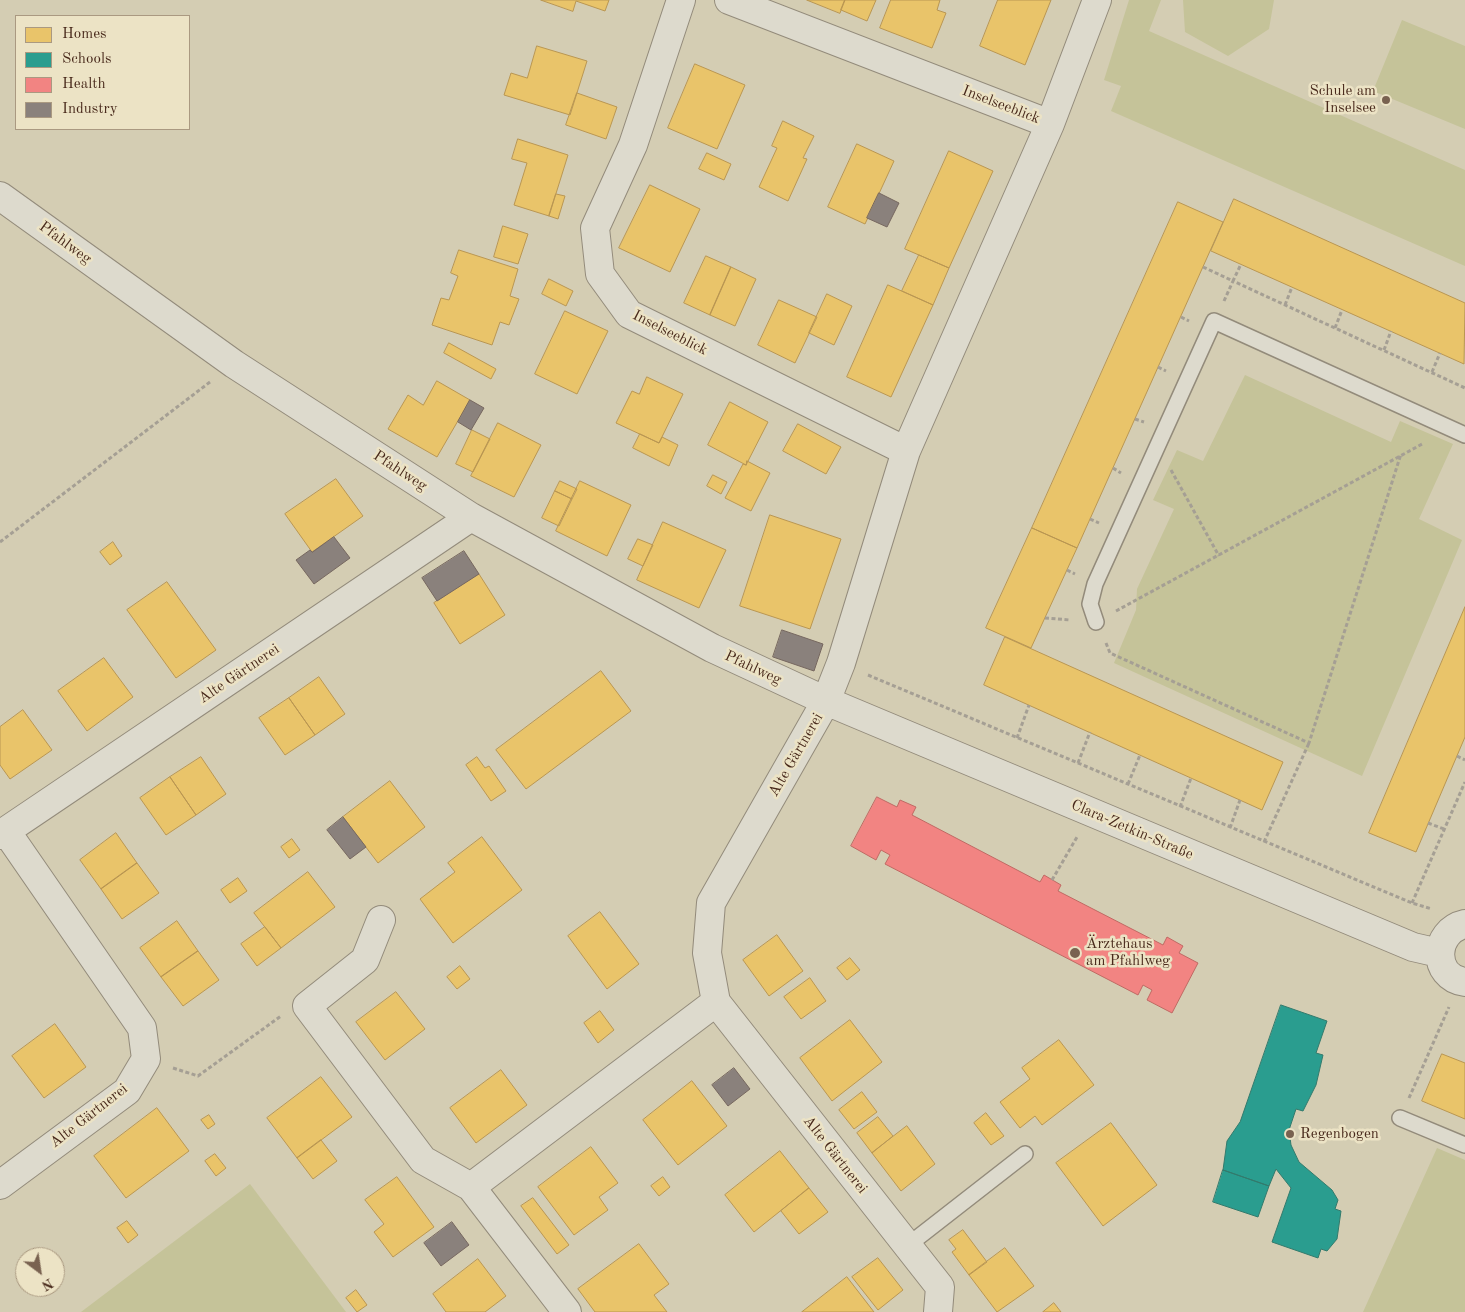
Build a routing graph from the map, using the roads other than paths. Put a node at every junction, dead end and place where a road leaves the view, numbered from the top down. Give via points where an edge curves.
1 (681, 0) edge
2 (729, 0) edge
3 (1097, 0) edge
4 (1050, 124) junction
5 (0, 196) edge
6 (1458, 432) edge
7 (906, 451) junction
8 (471, 517) junction
9 (1096, 622) road end
10 (826, 701) junction
11 (3, 833) edge
12 (381, 920) dead end
13 (1465, 924) edge
14 (1440, 953) junction
15 (1459, 990) edge
16 (716, 1002) junction
17 (1400, 1118) road end
18 (1465, 1145) edge
19 (1025, 1154) dead end
20 (0, 1185) edge
21 (471, 1187) junction
22 (907, 1246) junction
23 (567, 1312) edge
24 (938, 1312) edge

1 - 7 street, Inselseeblick via 633,145 595,228 600,274 629,314
2 - 4 street, Inselseeblick
3 - 4 street, Inselseeblick
4 - 7 street, Inselseeblick
5 - 8 street, Pfahlweg via 234,364
6 - 9 lane via 1214,321 1095,584 1090,604
7 - 10 street, Inselseeblick via 841,663
8 - 10 street, Pfahlweg via 712,648
8 - 11 street, Alte Gärtnerei
10 - 14 street, Clara-Zetkin-Straße via 1413,948
10 - 16 street, Alte Gärtnerei via 711,903 707,953
11 - 20 street, Alte Gärtnerei via 142,1028 146,1060 127,1091
12 - 21 street via 365,960 307,1006 423,1160
13 - 14 street via 1445,936
14 - 15 street via 1445,970
16 - 21 street
16 - 22 street, Alte Gärtnerei
17 - 18 lane
19 - 22 lane
21 - 23 street
22 - 24 street, Alte Gärtnerei via 940,1287

